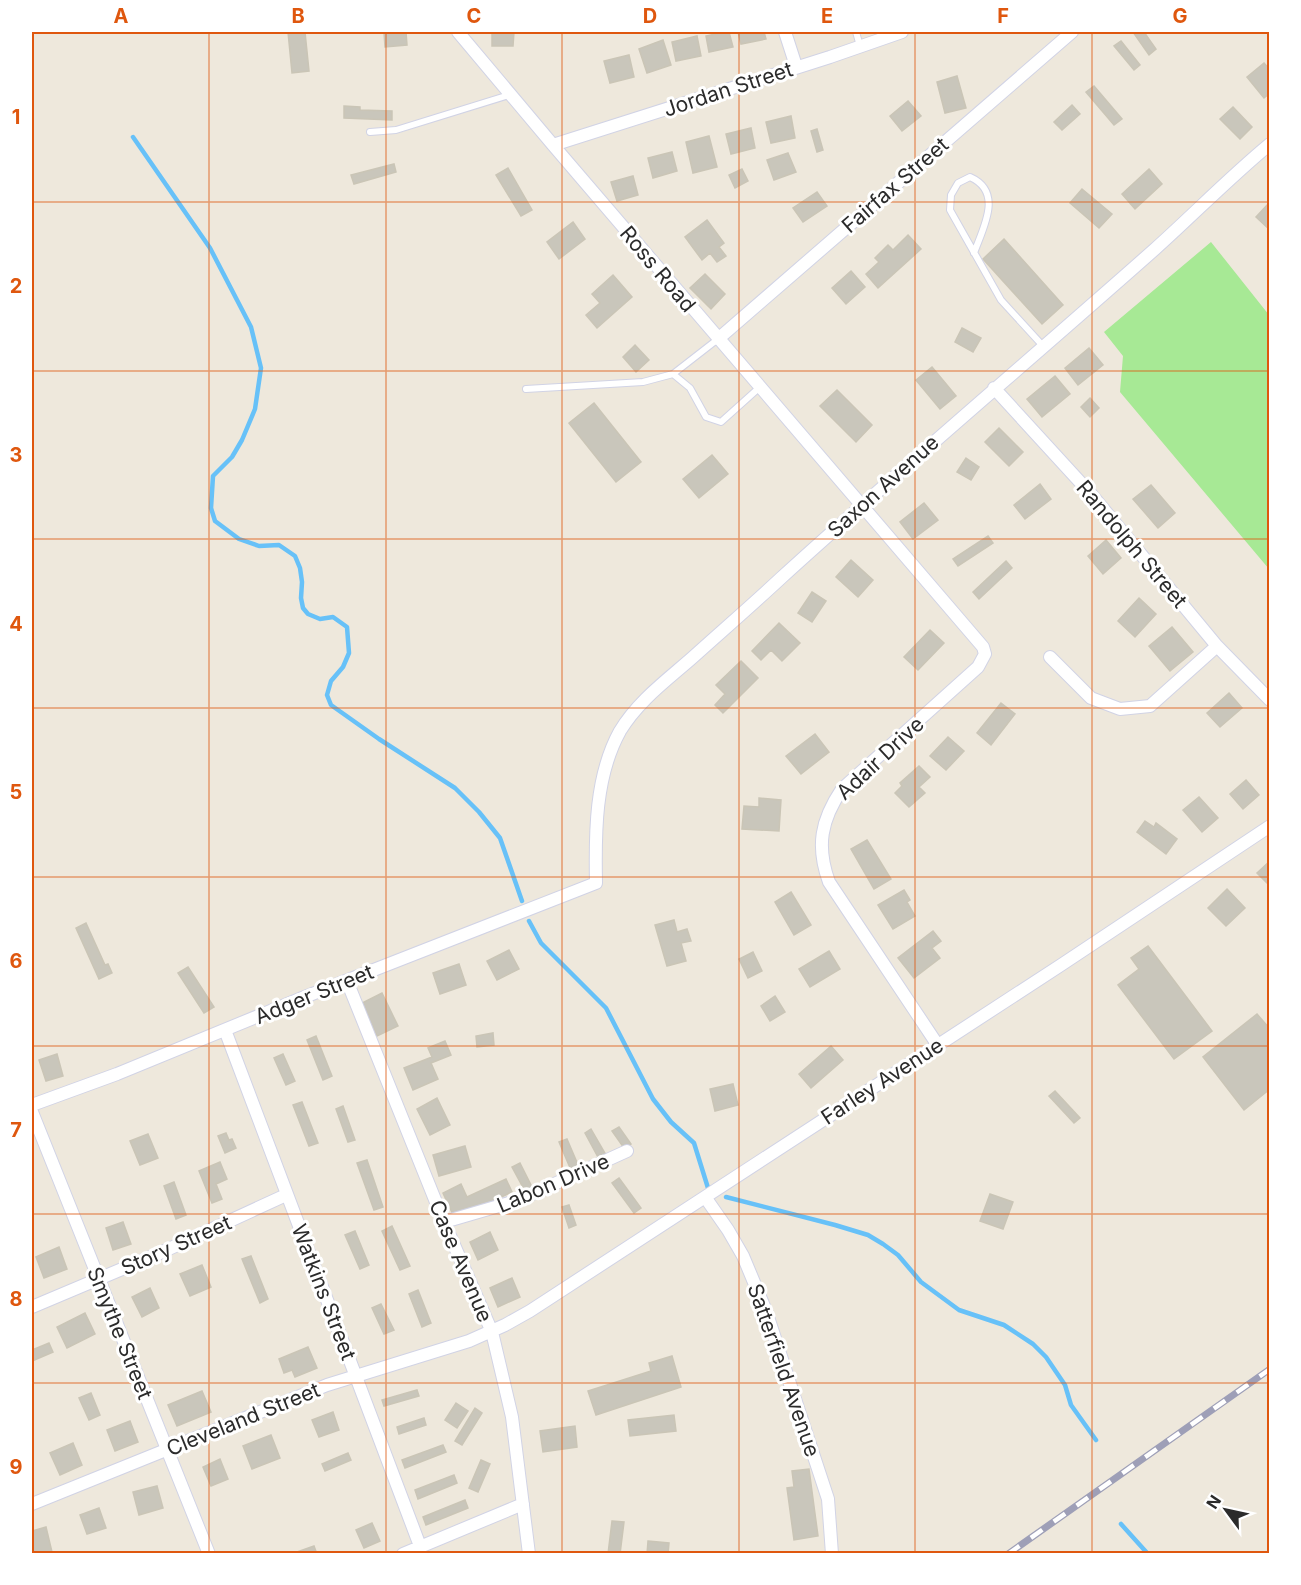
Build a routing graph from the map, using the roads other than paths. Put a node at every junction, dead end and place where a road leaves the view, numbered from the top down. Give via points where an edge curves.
1 (458, 32) edge
2 (785, 32) edge
3 (856, 32) edge
4 (903, 32) edge
5 (1072, 32) edge
6 (860, 46) junction
7 (796, 66) junction
8 (510, 94) junction
9 (369, 132) dead end
10 (1269, 144) edge
11 (552, 145) junction
12 (974, 253) junction
13 (718, 339) junction
14 (1043, 346) junction
15 (673, 374) junction
16 (760, 387) junction
17 (994, 388) junction
18 (526, 389) dead end
19 (862, 505) junction
20 (1218, 646) junction
21 (1050, 657) dead end
22 (1269, 700) edge
23 (1269, 826) edge
24 (596, 883) joint
25 (347, 981) junction
26 (225, 1030) junction
27 (937, 1044) junction
28 (32, 1105) edge
29 (32, 1112) edge
30 (627, 1151) dead end
31 (286, 1195) junction
32 (705, 1197) junction
33 (444, 1222) junction
34 (98, 1279) junction
35 (32, 1307) edge
36 (492, 1332) junction
37 (356, 1376) junction
38 (167, 1450) junction
39 (32, 1504) edge
40 (523, 1504) junction
41 (422, 1550) edge
42 (209, 1554) edge
43 (403, 1554) edge
44 (529, 1554) edge
45 (832, 1554) edge

1 - 8 street, Ross Road
2 - 7 street
3 - 6 lane
4 - 6 street, Jordan Street
5 - 13 street, Fairfax Street
6 - 7 street, Jordan Street
7 - 11 street, Jordan Street
8 - 9 lane via 396,130
8 - 11 street, Ross Road
10 - 14 street, Saxon Avenue
11 - 13 street, Ross Road
12 - 12 lane via 950,210 951,195 958,183 970,177 986,188 989,201
12 - 14 lane via 1001,300
13 - 15 lane
13 - 16 street, Ross Road
14 - 17 street, Saxon Avenue
15 - 16 lane via 690,388 706,417 721,422
15 - 18 lane via 643,382
16 - 19 street, Ross Road
17 - 19 street, Saxon Avenue
17 - 20 street, Randolph Street via 1091,494
19 - 24 street, Saxon Avenue via 651,694 620,732 603,777 595,850
19 - 27 street, Adair Drive via 985,654 970,674 842,789 824,822 821,841 829,882
20 - 21 street via 1150,706 1120,709 1091,698
20 - 22 street, Randolph Street
23 - 27 street, Farley Avenue
24 - 25 street, Adger Street
25 - 26 street, Adger Street
25 - 33 street, Case Avenue
26 - 28 street, Adger Street
26 - 31 street, Watkins Street
27 - 32 street, Farley Avenue
29 - 34 street, Smythe Street
30 - 33 street, Labon Drive via 519,1200
31 - 34 street, Story Street
31 - 37 street, Watkins Street
32 - 36 street, Farley Avenue
32 - 45 street, Satterfield Avenue via 743,1256 766,1311 828,1499
33 - 36 street, Case Avenue
34 - 35 street, Story Street
34 - 38 street, Smythe Street
36 - 37 street, Cleveland Street
36 - 40 street, Case Avenue via 512,1417
37 - 38 street, Cleveland Street
37 - 41 street, Watkins Street
38 - 39 street, Cleveland Street
38 - 42 street, Smythe Street
40 - 41 street
40 - 44 street, Case Avenue
41 - 43 street

